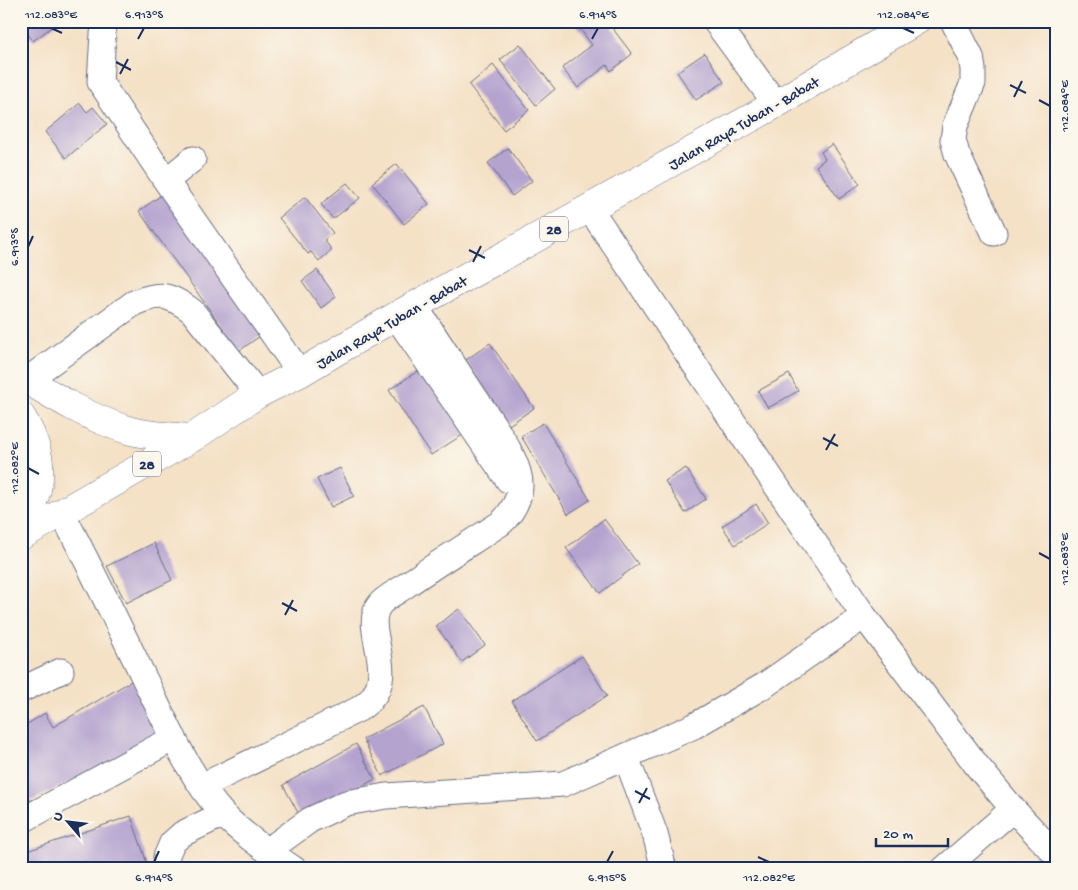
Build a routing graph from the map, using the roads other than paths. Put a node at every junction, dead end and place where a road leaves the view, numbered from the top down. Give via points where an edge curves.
1 (715, 21) edge
2 (916, 21) edge
3 (953, 21) edge
4 (103, 34) dead end
5 (776, 104) junction
6 (193, 159) dead end
7 (166, 181) junction
8 (590, 209) junction
9 (994, 233) dead end
10 (406, 311) junction
11 (300, 373) junction
12 (24, 378) edge
13 (258, 394) junction
14 (21, 416) edge
15 (192, 438) junction
16 (62, 513) junction
17 (21, 523) edge
18 (21, 536) edge
19 (864, 616) junction
20 (61, 671) dead end
21 (21, 690) edge
22 (174, 738) junction
23 (626, 757) junction
24 (202, 786) junction
25 (1013, 810) junction
26 (223, 814) junction
27 (21, 821) edge
28 (267, 851) junction
29 (1057, 856) edge
30 (169, 869) edge
31 (294, 869) edge
32 (664, 869) edge
33 (944, 869) edge

1 - 5 street
2 - 5 highway, Jalan Raya Tuban - Babat / 28
3 - 9 street via 971,57 973,69 973,83 955,126 953,140
4 - 7 street via 100,82
5 - 8 highway, Jalan Raya Tuban - Babat / 28
6 - 7 street
7 - 11 street
8 - 10 highway, Jalan Raya Tuban - Babat / 28
8 - 19 street
10 - 11 highway, Jalan Raya Tuban - Babat / 28
10 - 24 street via 503,440 518,473 520,489 514,508 501,523 380,604 374,624 381,662 380,680 370,700 359,709
11 - 13 highway, Jalan Raya Tuban - Babat / 28
12 - 13 street via 134,303 152,295 167,296 192,310
12 - 15 highway via 62,402 119,426 150,434
13 - 15 highway, Jalan Raya Tuban - Babat / 28
14 - 17 highway via 37,446 40,466 30,510
15 - 16 highway, Jalan Raya Tuban - Babat / 28
16 - 18 highway, 28
16 - 22 street
19 - 23 street via 756,690 694,726
19 - 25 street
20 - 21 street
22 - 24 street
22 - 27 street
23 - 28 street via 563,784 386,796 346,803 310,820
23 - 32 street via 655,834
24 - 26 street
25 - 29 street
25 - 33 street
26 - 28 street
26 - 30 street via 182,834 172,843 166,857
28 - 31 street

